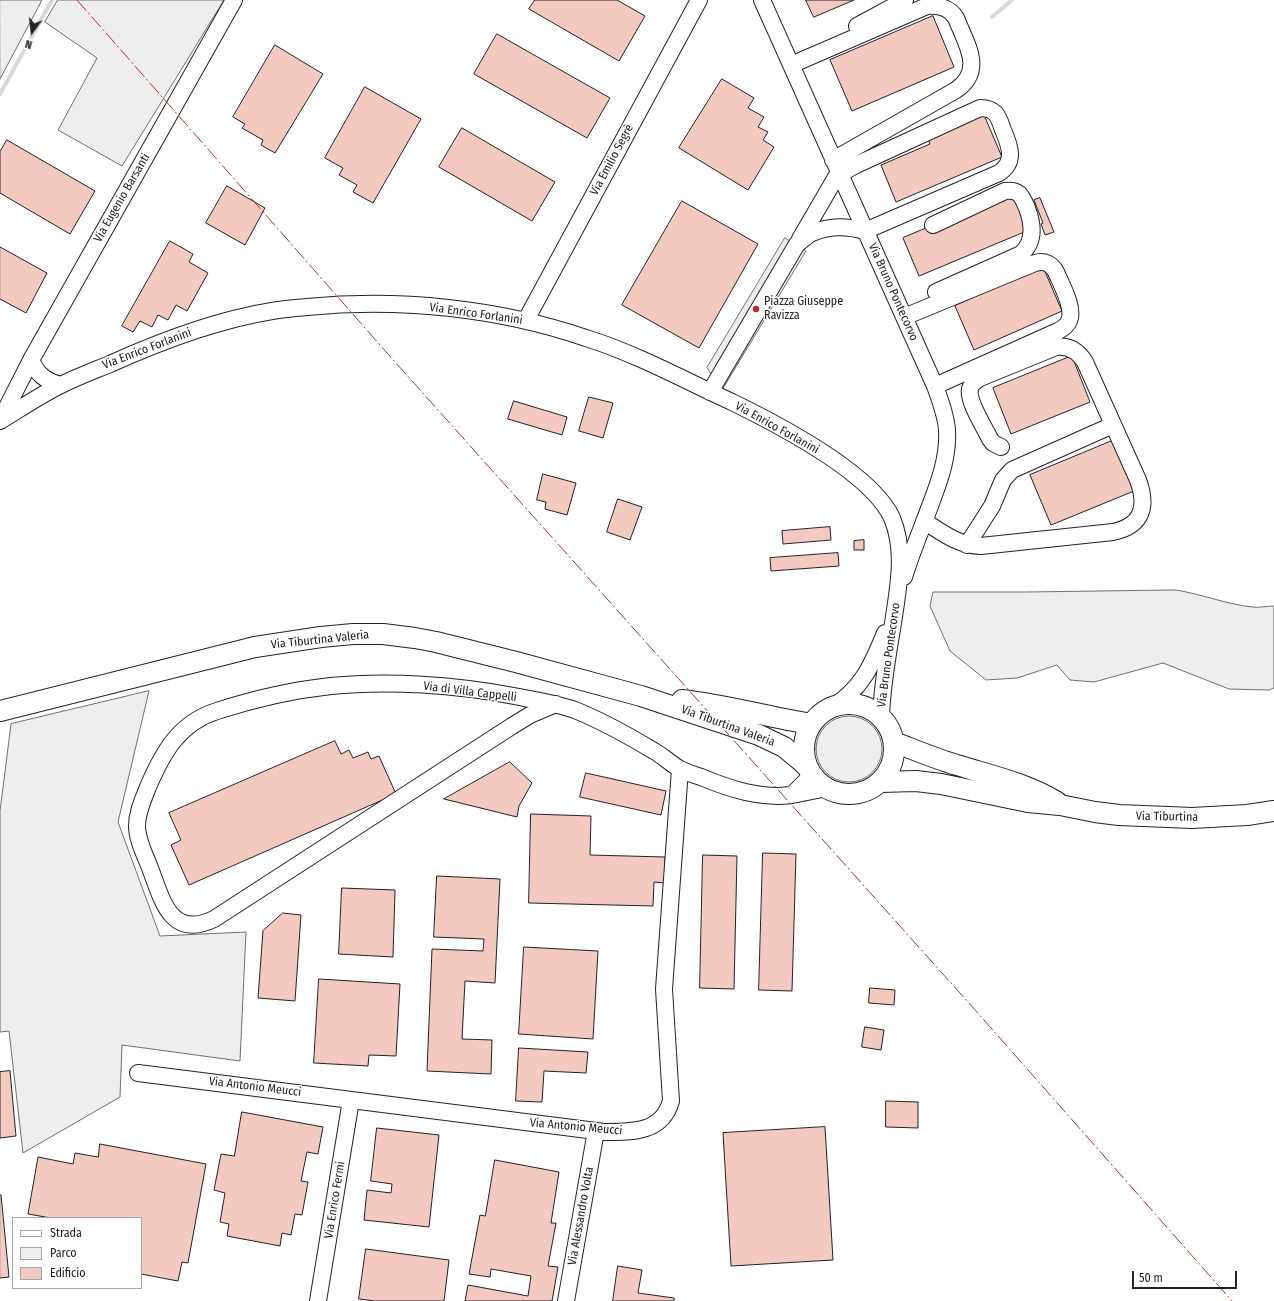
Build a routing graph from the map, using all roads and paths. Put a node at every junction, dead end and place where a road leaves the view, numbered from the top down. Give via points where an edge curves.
1 (234, 0) edge
2 (699, 0) edge
3 (762, 0) edge
4 (905, 0) edge
5 (788, 59) junction
6 (837, 168) junction
7 (933, 224) dead end
8 (866, 231) junction
9 (797, 244) junction
10 (902, 312) junction
11 (526, 320) junction
12 (30, 360) junction
13 (61, 385) junction
14 (935, 386) junction
15 (710, 392) junction
16 (0, 421) edge
17 (1113, 425) junction
18 (1001, 447) dead end
19 (924, 521) junction
20 (967, 545) junction
21 (898, 593) junction
22 (641, 696) junction
23 (556, 704) junction
24 (831, 708) junction
25 (0, 711) edge
26 (880, 716) junction
27 (812, 724) junction
28 (894, 742) junction
29 (680, 769) junction
30 (811, 772) junction
31 (881, 782) junction
32 (827, 788) junction
33 (792, 795) junction
34 (1060, 805) junction
35 (1274, 811) edge
36 (138, 1073) dead end
37 (351, 1100) junction
38 (596, 1131) junction
39 (318, 1301) edge
40 (566, 1301) edge

1 - 12 street, Via Eugenio Barsanti
2 - 11 street, Via Emilio Segrè
3 - 5 street, Via Bruno Pontecorvo
4 - 5 street
5 - 6 street, Via Bruno Pontecorvo
5 - 6 street via 927,6 944,8 956,18 972,60 965,83
6 - 8 street, Via Bruno Pontecorvo
6 - 8 street via 980,108 996,114 998,118 1010,148 1009,161 1004,169
6 - 9 street
7 - 10 street via 1011,190 1022,198 1030,216 1032,234 1025,251 1016,257
8 - 9 street via 848,226 834,227 812,233
8 - 10 street, Via Bruno Pontecorvo
9 - 15 street
10 - 14 street, Via Bruno Pontecorvo
10 - 14 street via 1039,262 1048,264 1056,272 1071,311 1067,325
11 - 13 street, Via Enrico Forlanini via 477,312 392,304 332,305 272,311 216,324 157,343
11 - 15 street, Via Enrico Forlanini via 607,345
12 - 13 street via 42,377
12 - 16 street, Via Eugenio Barsanti
13 - 16 street, Via Enrico Forlanini
14 - 19 street, Via Bruno Pontecorvo via 943,410 947,439 940,480
15 - 21 street, Via Enrico Forlanini via 806,443 856,476 879,498 892,519 898,542
17 - 18 street via 1082,357 1068,347 1056,347 980,378 972,384 969,392 971,401 990,439
17 - 20 street via 1012,470 1003,480 992,506
17 - 20 street via 1141,488 1142,508 1135,522 1113,532 981,546
19 - 20 street
19 - 21 street, Via Bruno Pontecorvo
21 - 24 street, Via Bruno Pontecorvo via 882,641 864,678 846,698
21 - 26 street, Via Bruno Pontecorvo
22 - 25 main road, Via Tiburtina Valeria via 436,642 397,635 353,634 255,647
22 - 27 main road, Via Tiburtina Valeria via 704,703
22 - 30 main road, Via Tiburtina Valeria via 759,735 784,747
23 - 23 street, Via di Villa Cappelli via 512,726 214,919 201,924 188,924 173,918 165,906 140,843 137,830 138,816 165,751 183,731 201,717 294,691 354,685 457,688
23 - 29 street, Via di Villa Cappelli via 575,710 616,730 656,752
24 - 26 main road, Via Tiburtina via 844,704 857,705 870,709
24 - 27 main road, Via Tiburtina
26 - 28 main road, Via Tiburtina via 890,728
27 - 30 main road, Via Tiburtina via 804,746 805,758
28 - 31 main road, Via Tiburtina via 890,770
28 - 34 main road, Via Tiburtina via 947,762 1034,789
29 - 33 street, Via di Villa Cappelli via 744,792 768,796
29 - 38 street, Via Antonio Meucci via 664,989 671,1101 662,1120 648,1127 637,1131
30 - 32 main road, Via Tiburtina
30 - 33 street
31 - 32 main road, Via Tiburtina via 869,790 855,794 840,793
31 - 34 main road, Via Tiburtina via 937,783 1028,802
32 - 33 street, Via di Villa Cappelli
34 - 35 main road, Via Tiburtina via 1106,814 1160,818
36 - 37 street, Via Antonio Meucci
37 - 38 street, Via Antonio Meucci
37 - 39 street, Via Enrico Fermi
38 - 40 street, Via Alessandro Volta

